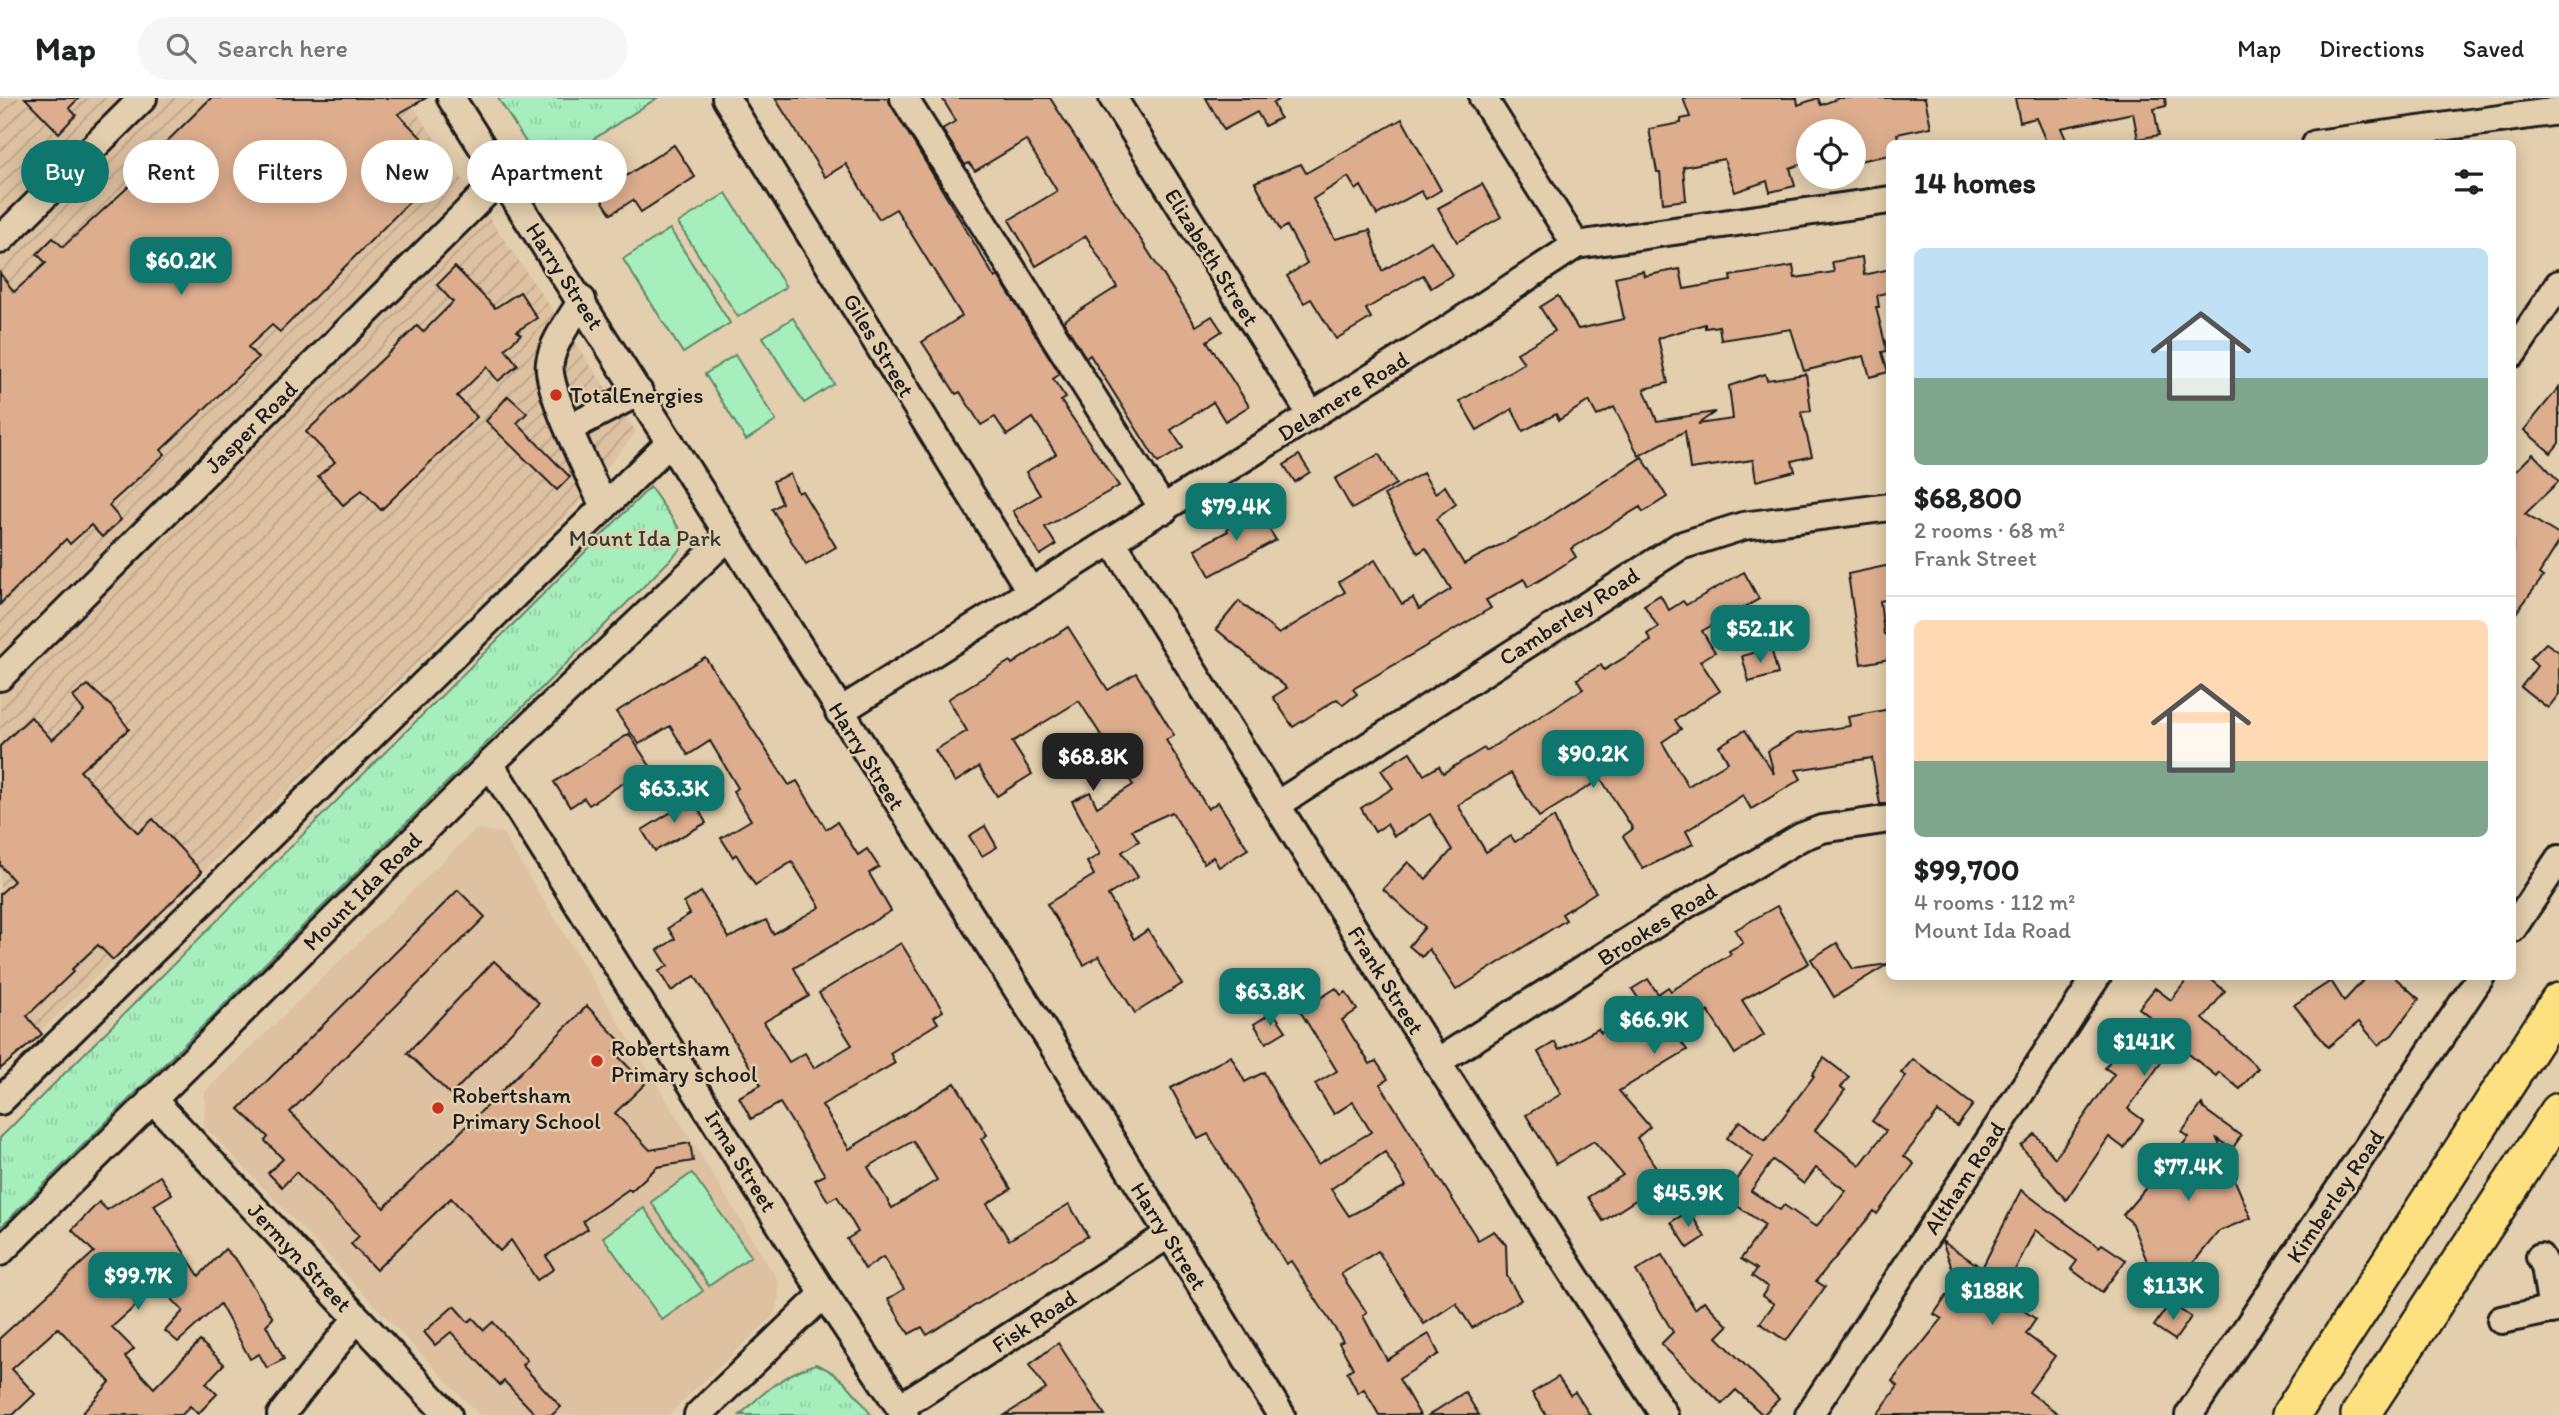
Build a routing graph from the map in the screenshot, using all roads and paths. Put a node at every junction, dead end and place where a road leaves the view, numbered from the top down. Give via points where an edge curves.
1 (143, 98) edge
2 (452, 98) edge
3 (726, 98) edge
4 (904, 98) edge
5 (1113, 98) edge
6 (1483, 98) edge
7 (2559, 111) edge
8 (478, 140) edge
9 (2345, 140) edge
10 (1886, 201) edge
11 (476, 203) edge
12 (518, 203) edge
13 (0, 240) edge
14 (1576, 245) junction
15 (2559, 284) edge
16 (582, 300) junction
17 (2516, 349) edge
18 (639, 392) junction
19 (1312, 416) junction
20 (570, 428) junction
21 (670, 442) junction
22 (604, 508) junction
23 (1886, 508) edge
24 (1164, 510) junction
25 (729, 536) junction
26 (1113, 542) junction
27 (1031, 593) junction
28 (0, 677) edge
29 (839, 712) junction
30 (490, 764) junction
31 (1278, 804) junction
32 (1886, 820) edge
33 (2559, 859) edge
34 (2516, 924) edge
35 (2094, 980) edge
36 (2478, 980) edge
37 (2559, 1002) edge
38 (1437, 1062) junction
39 (152, 1100) junction
40 (0, 1101) edge
41 (2559, 1112) edge
42 (1168, 1235) junction
43 (2548, 1251) edge
44 (0, 1252) edge
45 (824, 1294) junction
46 (2556, 1309) edge
47 (356, 1319) junction
48 (2501, 1320) dead end
49 (902, 1411) edge
50 (281, 1415) edge
51 (448, 1415) edge
52 (698, 1415) edge
53 (1281, 1415) edge
54 (1664, 1415) edge
55 (1809, 1415) edge
56 (2189, 1415) edge
57 (2291, 1415) edge
58 (2360, 1415) edge

1 - 13 street
2 - 8 street, Harry Street
3 - 27 street, Giles Street
4 - 24 street
5 - 19 street, Elizabeth Street
6 - 14 street
7 - 9 street
10 - 14 street, Delamere Road
11 - 28 street, Jasper Road
12 - 16 street, Harry Street
14 - 19 street, Delamere Road
15 - 17 street
16 - 18 street, Harry Street
16 - 20 street via 554,348 549,372 554,396
18 - 20 street
18 - 21 street, Harry Street
19 - 24 street, Delamere Road
20 - 22 street
21 - 22 street
21 - 25 street, Harry Street
22 - 40 street
23 - 31 street, Camberley Road via 1743,526 1680,546
24 - 26 street, Delamere Road
25 - 29 street, Harry Street
25 - 30 street, Mount Ida Road
26 - 27 street, Delamere Road
26 - 31 street, Frank Street
27 - 29 street, Delamere Road
29 - 42 street, Harry Street via 1047,1036
30 - 39 street, Mount Ida Road
30 - 45 street, Irma Street
31 - 38 street, Frank Street
32 - 38 street, Brookes Road via 1801,836
33 - 34 street
35 - 55 street, Altham Road
36 - 56 street, Kimberley Road
37 - 57 highway
38 - 54 street, Frank Street
39 - 44 street, Mount Ida Road
39 - 47 street, Jermyn Street
41 - 58 highway
42 - 49 street, Fisk Road
42 - 53 street, Harry Street
43 - 46 street via 2545,1266
45 - 49 street, Irma Street
45 - 52 street
46 - 48 street
47 - 50 street
47 - 51 street, Jermyn Street

